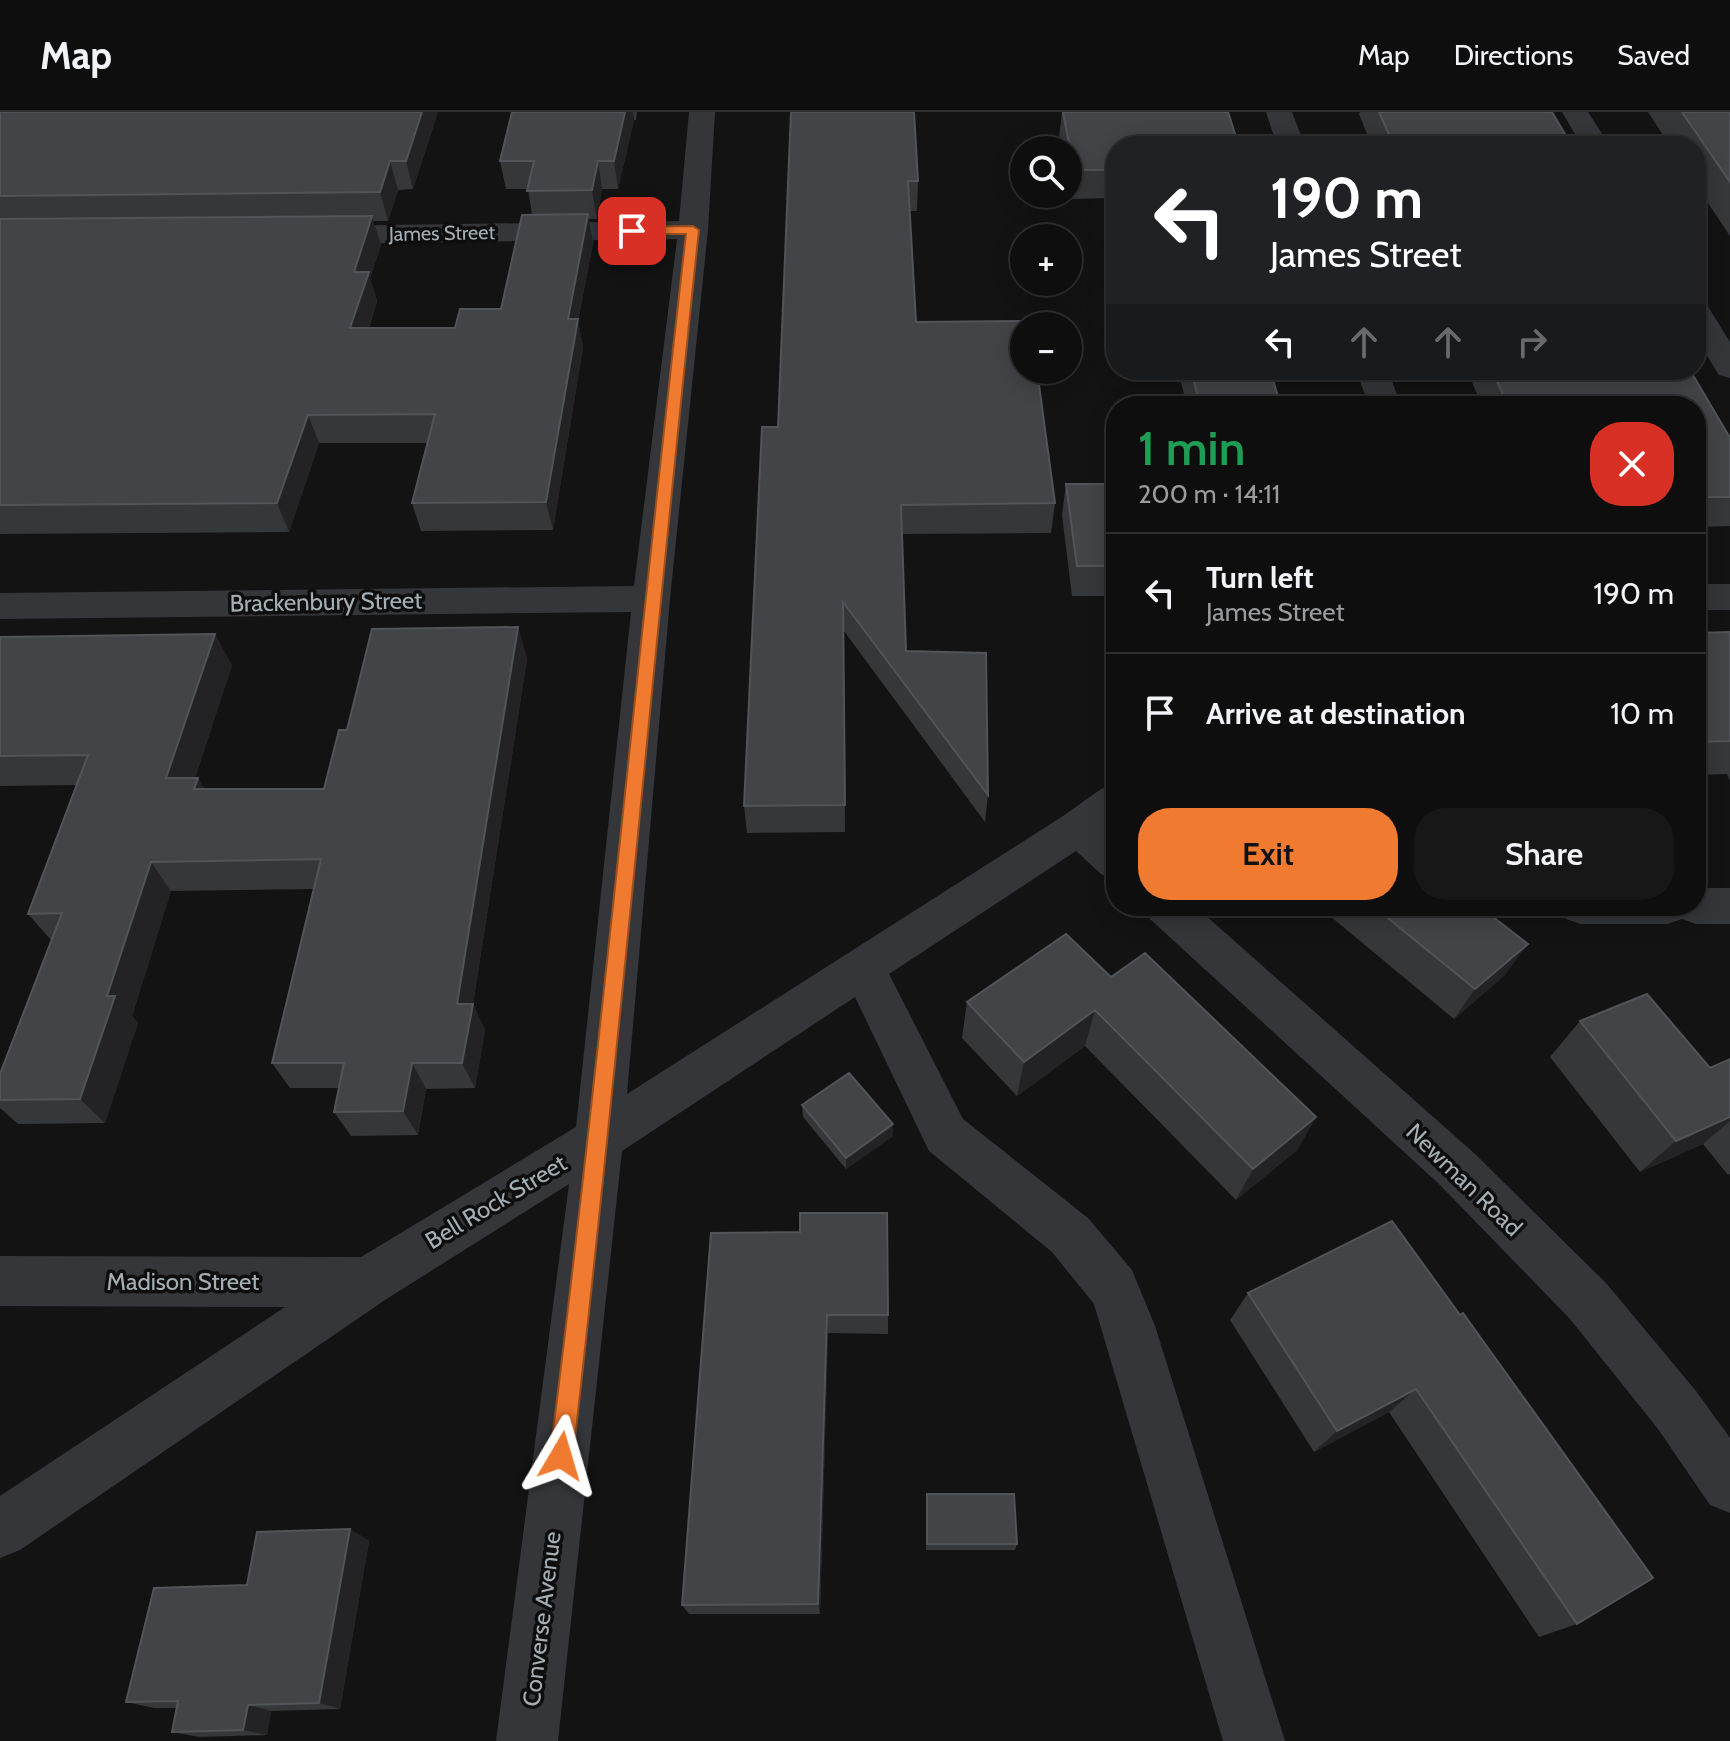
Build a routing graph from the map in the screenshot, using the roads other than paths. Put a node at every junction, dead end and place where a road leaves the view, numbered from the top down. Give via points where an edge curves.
1 (702, 112) edge
2 (1279, 112) edge
3 (1575, 112) edge
4 (1287, 136) edge
5 (1590, 136) edge
6 (693, 230) junction
7 (287, 235) edge
8 (1706, 328) edge
9 (1730, 368) edge
10 (1706, 597) edge
11 (1730, 597) edge
12 (651, 599) junction
13 (0, 606) edge
14 (1106, 807) edge
15 (1078, 828) junction
16 (1106, 853) edge
17 (1706, 906) edge
18 (1730, 906) edge
19 (1176, 916) edge
20 (863, 968) junction
21 (599, 1139) junction
22 (0, 1281) edge
23 (367, 1282) junction
24 (1730, 1485) edge
25 (0, 1530) edge
26 (527, 1741) edge
27 (1254, 1741) edge

1 - 6 street, Converse Avenue
2 - 4 street
3 - 5 street
6 - 7 street, James Street
6 - 12 street, Converse Avenue
8 - 9 street
10 - 11 street
12 - 13 street, Brackenbury Street
12 - 21 street, Converse Avenue
14 - 15 street, Bell Rock Street
15 - 16 street
15 - 20 street, Bell Rock Street
17 - 18 street
19 - 24 street, Newman Road via 1457,1169 1588,1301
20 - 21 street, Bell Rock Street
20 - 27 street via 946,1135 1070,1235 1114,1288
21 - 23 street, Bell Rock Street
21 - 26 street, Converse Avenue
22 - 23 street, Madison Street
23 - 25 street, Bell Rock Street

